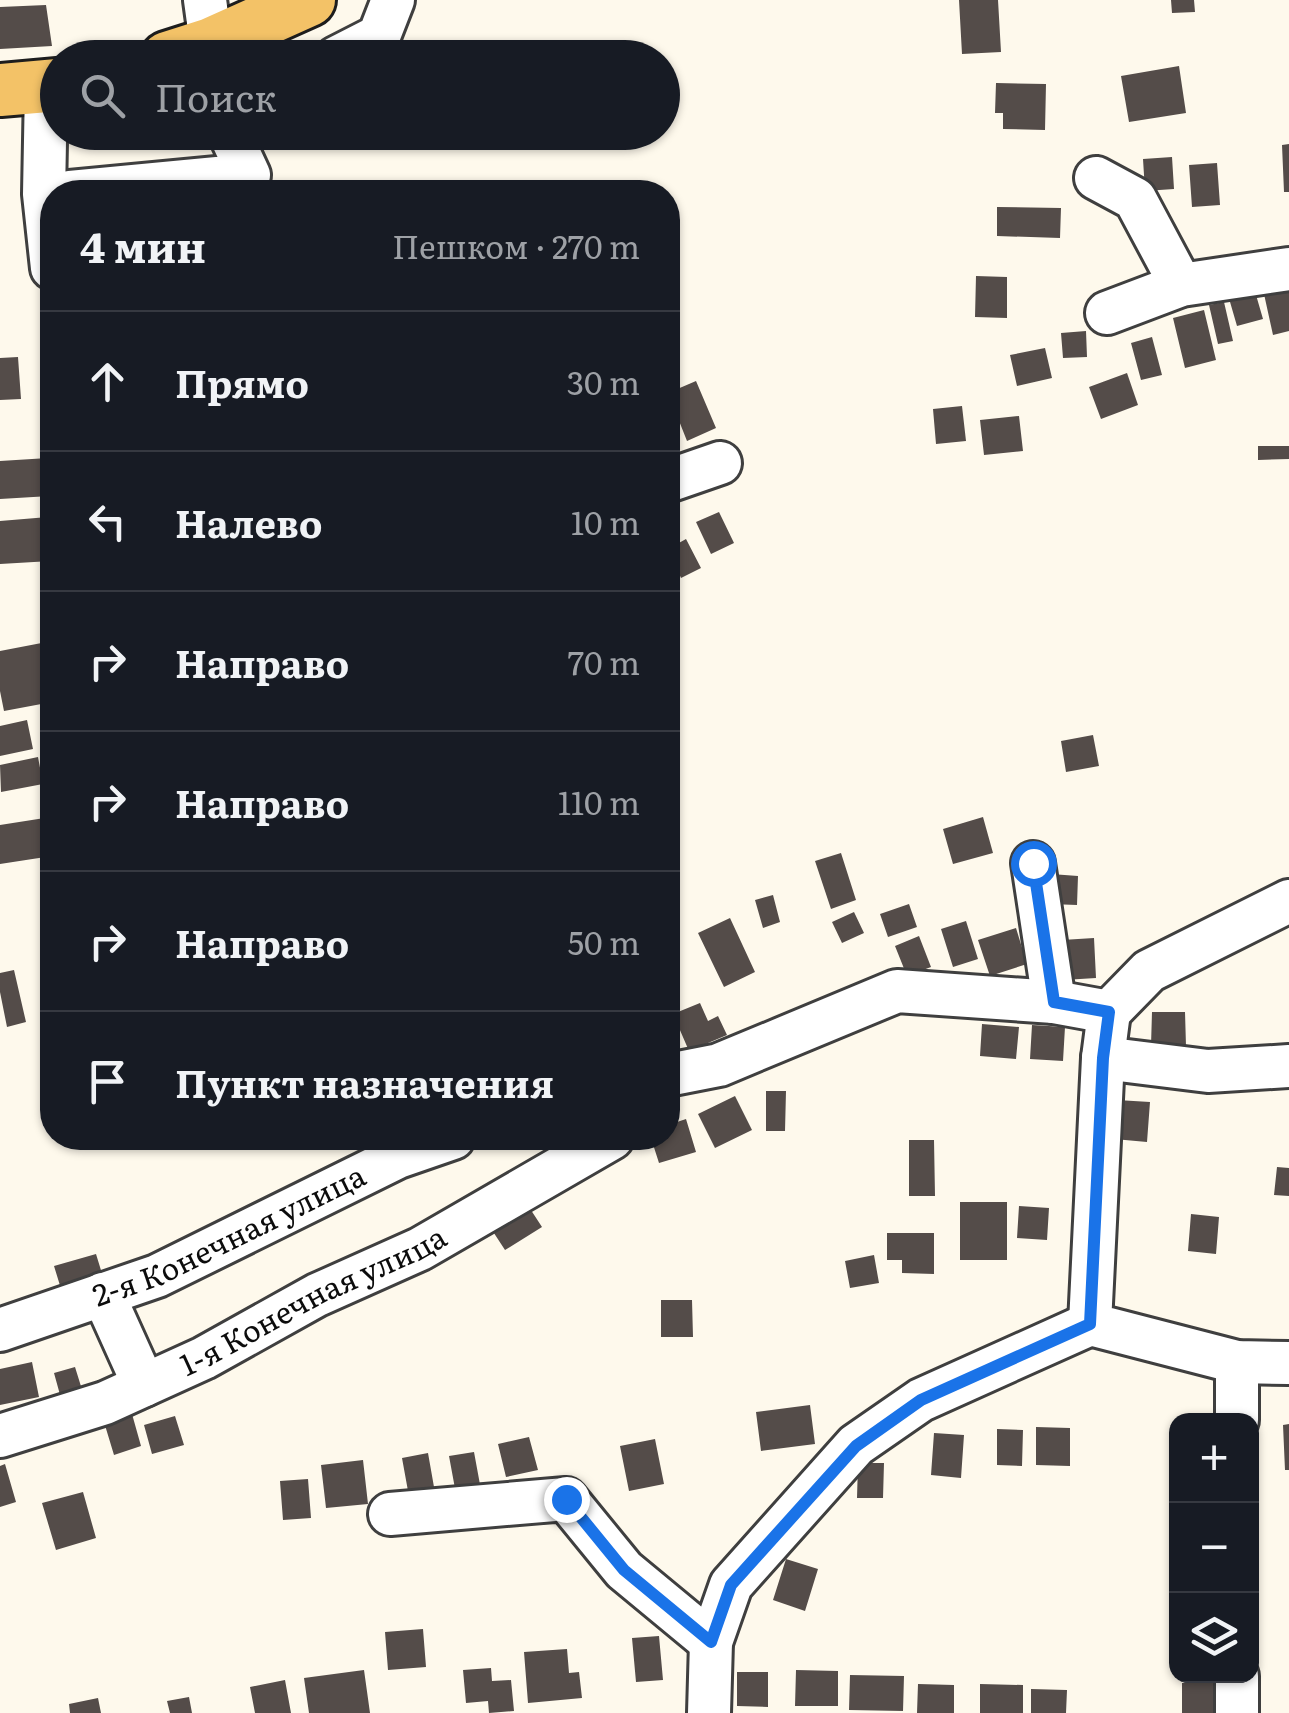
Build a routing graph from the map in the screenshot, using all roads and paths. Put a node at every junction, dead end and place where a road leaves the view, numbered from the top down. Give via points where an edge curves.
1 (309, 0) edge
2 (393, 0) edge
3 (210, 40) edge
4 (372, 40) edge
5 (34, 87) edge
6 (40, 118) edge
7 (46, 150) edge
8 (237, 150) edge
9 (1096, 178) dead end
10 (52, 180) edge
11 (198, 180) edge
12 (1289, 269) edge
13 (1182, 285) junction
14 (1107, 314) dead end
15 (720, 464) dead end
16 (680, 477) edge
17 (1033, 863) dead end
18 (1289, 901) edge
19 (1054, 1002) junction
20 (1109, 1012) junction
21 (1103, 1058) junction
22 (719, 1065) junction
23 (1289, 1066) edge
24 (680, 1073) edge
25 (680, 1092) edge
26 (418, 1150) edge
27 (591, 1150) edge
28 (102, 1294) junction
29 (1090, 1324) junction
30 (0, 1330) edge
31 (1237, 1362) junction
32 (1289, 1363) edge
33 (144, 1385) junction
34 (1237, 1413) edge
35 (0, 1436) edge
36 (390, 1514) dead end
37 (711, 1642) junction
38 (1236, 1683) edge
39 (709, 1713) edge
40 (1236, 1713) edge

1 - 3 main road
2 - 4 street via 380,36
5 - 6 street
7 - 10 street
8 - 11 street via 249,175
9 - 13 street via 1134,199
12 - 13 street
13 - 14 street
15 - 16 street
17 - 19 street
18 - 20 street via 1149,971
19 - 20 street
19 - 22 street via 896,991
20 - 21 street
21 - 23 street via 1208,1071
21 - 29 street
22 - 24 street
22 - 25 street
26 - 28 street, 2-я Конечная улица via 157,1276
27 - 33 street, 1-я Конечная улица via 420,1250
28 - 30 street, 2-я Конечная улица
28 - 33 street
29 - 31 street
29 - 37 street via 921,1400 856,1446 731,1585
31 - 32 street
31 - 34 street
33 - 35 street, 1-я Конечная улица
36 - 37 street via 566,1499 624,1570
37 - 39 street
38 - 40 street

